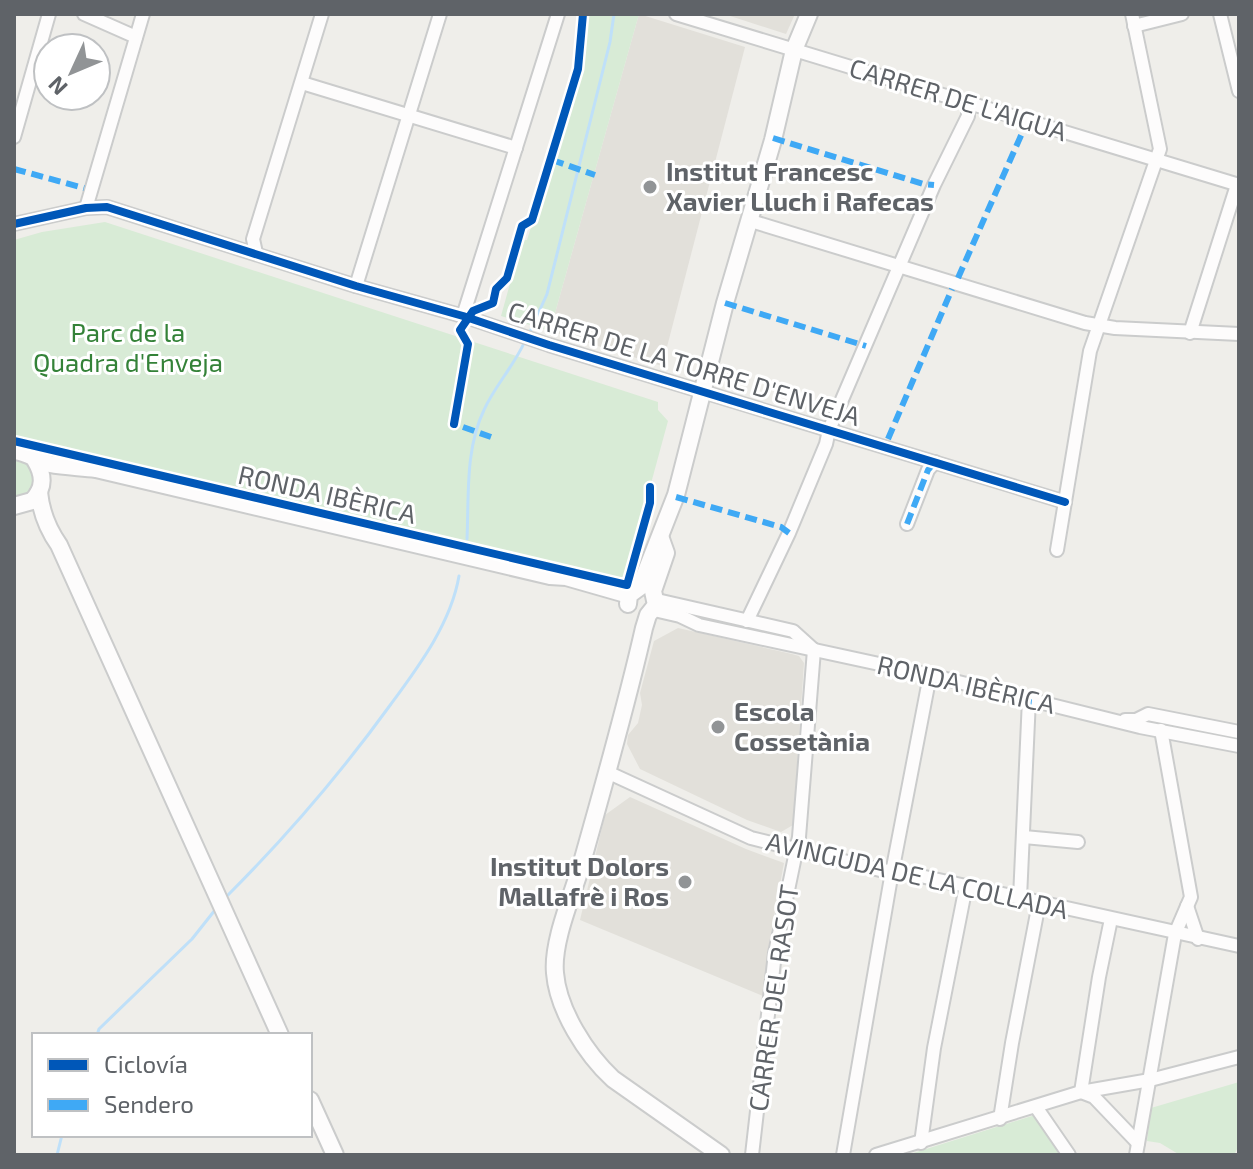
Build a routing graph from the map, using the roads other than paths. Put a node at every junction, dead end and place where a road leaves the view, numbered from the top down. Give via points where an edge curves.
1 (49, 14) edge
2 (84, 14) edge
3 (143, 14) edge
4 (322, 14) edge
5 (440, 14) edge
6 (558, 14) edge
7 (676, 14) edge
8 (809, 14) edge
9 (1182, 14) edge
10 (1220, 14) edge
11 (1133, 20) edge
12 (136, 37) junction
13 (794, 50) junction
14 (302, 83) junction
15 (1239, 91) edge
16 (968, 103) junction
17 (409, 117) junction
18 (14, 137) edge
19 (516, 148) junction
20 (1155, 160) junction
21 (1238, 185) edge
22 (86, 208) junction
23 (751, 221) junction
24 (14, 224) edge
25 (256, 253) junction
26 (900, 266) junction
27 (356, 286) junction
28 (463, 316) junction
29 (1099, 326) junction
30 (1190, 333) junction
31 (1239, 334) edge
32 (704, 391) junction
33 (829, 430) junction
34 (15, 451) edge
35 (35, 460) junction
36 (935, 462) junction
37 (80, 467) junction
38 (41, 488) junction
39 (1065, 502) junction
40 (14, 507) edge
41 (907, 524) dead end
42 (50, 532) junction
43 (1057, 550) dead end
44 (643, 605) junction
45 (747, 621) junction
46 (814, 650) junction
47 (930, 675) junction
48 (1029, 699) junction
49 (1118, 721) junction
50 (1161, 730) junction
51 (1239, 732) edge
52 (1239, 746) edge
53 (607, 772) junction
54 (1024, 837) junction
55 (1078, 842) dead end
56 (795, 849) junction
57 (893, 870) junction
58 (966, 886) junction
59 (1020, 898) junction
60 (1039, 903) junction
61 (1187, 906) junction
62 (1111, 919) junction
63 (1175, 934) junction
64 (1198, 939) junction
65 (1239, 946) edge
66 (279, 1033) edge
67 (1239, 1057) edge
68 (1150, 1080) junction
69 (1081, 1092) junction
70 (312, 1104) edge
71 (1036, 1107) junction
72 (1000, 1119) junction
73 (921, 1143) junction
74 (1137, 1149) edge
75 (335, 1155) edge
76 (721, 1155) edge
77 (752, 1155) edge
78 (843, 1155) edge
79 (876, 1155) edge
80 (1069, 1155) edge

1 - 18 street
2 - 12 street
3 - 12 street
4 - 14 street
5 - 17 street
6 - 19 street
7 - 13 street, CARRER DE L'AIGUA
8 - 13 street
9 - 11 street
10 - 15 street
11 - 20 street via 1160,149
12 - 22 street
13 - 16 street, CARRER DE L'AIGUA
13 - 23 street
14 - 17 street
14 - 25 street via 253,239
16 - 20 street, CARRER DE L'AIGUA
16 - 26 street via 968,116
17 - 19 street
17 - 27 street
19 - 28 street
20 - 21 street, CARRER DE L'AIGUA
20 - 29 street
21 - 30 street
22 - 24 street, CARRER DE LA TORRE D'ENVEJA
22 - 25 street, CARRER DE LA TORRE D'ENVEJA via 107,207
23 - 26 street
23 - 32 street
25 - 27 street, CARRER DE LA TORRE D'ENVEJA
26 - 29 street
26 - 33 street
27 - 28 street, CARRER DE LA TORRE D'ENVEJA
28 - 32 street, CARRER DE LA TORRE D'ENVEJA
29 - 30 street
29 - 39 street via 1090,351
30 - 31 street
32 - 33 street, CARRER DE LA TORRE D'ENVEJA
32 - 44 street via 661,539 666,553
33 - 36 street, CARRER DE LA TORRE D'ENVEJA
33 - 45 street
34 - 35 street, RONDA IBÈRICA
35 - 37 street, RONDA IBÈRICA
35 - 38 street
36 - 39 street, CARRER DE LA TORRE D'ENVEJA
36 - 41 street
37 - 38 street
37 - 44 street, RONDA IBÈRICA via 566,577
38 - 40 street via 32,501
38 - 42 street
39 - 43 street
40 - 42 street
42 - 66 street
44 - 45 street, RONDA IBÈRICA
44 - 46 street, RONDA IBÈRICA via 699,625
44 - 53 street
45 - 46 street, RONDA IBÈRICA via 793,631
46 - 47 street, RONDA IBÈRICA
46 - 56 street, CARRER DEL RASOT
47 - 48 street, RONDA IBÈRICA
47 - 57 street
48 - 49 street, RONDA IBÈRICA
48 - 54 street
49 - 50 street, RONDA IBÈRICA
49 - 51 street, RONDA IBÈRICA via 1148,714
50 - 52 street, RONDA IBÈRICA
50 - 61 street via 1191,897
53 - 56 street, AVINGUDA DE LA COLLADA via 751,838
53 - 76 street via 559,943 555,975 568,1016 598,1066
54 - 55 street
54 - 59 street
56 - 57 street, AVINGUDA DE LA COLLADA
56 - 77 street, CARRER DEL RASOT via 775,953
57 - 58 street, AVINGUDA DE LA COLLADA
57 - 78 street
58 - 59 street, AVINGUDA DE LA COLLADA
58 - 73 street
59 - 60 street, AVINGUDA DE LA COLLADA
60 - 62 street, AVINGUDA DE LA COLLADA
60 - 72 street
61 - 63 street
61 - 64 street
62 - 63 street, AVINGUDA DE LA COLLADA
62 - 69 street
63 - 64 street, AVINGUDA DE LA COLLADA
63 - 68 street
64 - 65 street, AVINGUDA DE LA COLLADA
67 - 68 street
68 - 69 street
68 - 74 street
69 - 71 street
69 - 74 street via 1094,1097
70 - 75 street
71 - 72 street
71 - 80 street
72 - 73 street
73 - 79 street

